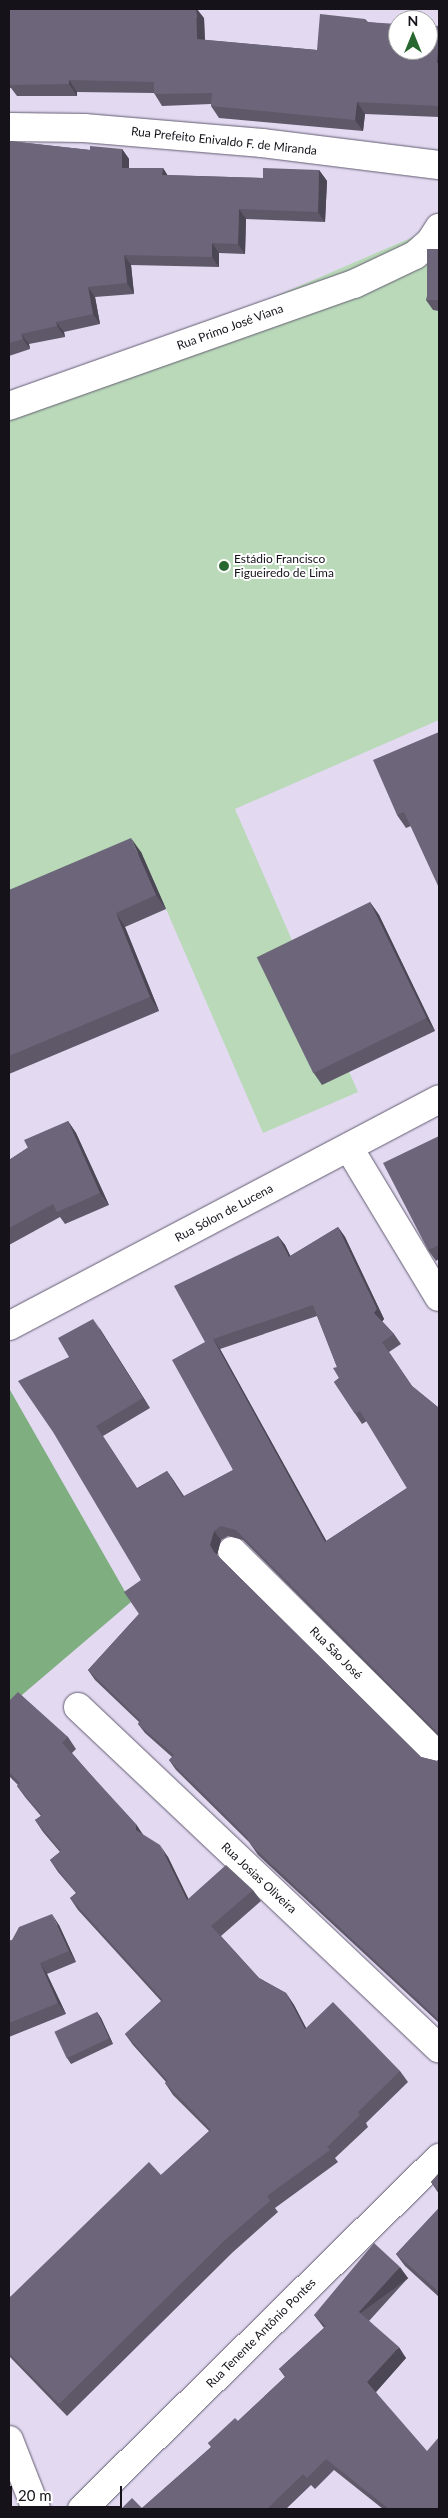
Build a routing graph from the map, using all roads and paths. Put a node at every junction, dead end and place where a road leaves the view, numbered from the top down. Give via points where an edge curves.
1 (9, 127) edge
2 (439, 165) edge
3 (439, 228) edge
4 (9, 406) edge
5 (439, 1099) edge
6 (349, 1148) junction
7 (439, 1297) edge
8 (9, 1326) edge
9 (232, 1551) dead end
10 (78, 1707) dead end
11 (439, 1756) edge
12 (439, 2048) edge
13 (439, 2158) edge
14 (9, 2440) edge
15 (36, 2509) edge
16 (82, 2509) edge

1 - 2 street, Rua Prefeito Enivaldo F. de Miranda via 84,128 262,143
3 - 4 street, Rua Primo José Viana via 430,242 415,255 354,284
5 - 6 street, Rua Sólon de Lucena
6 - 7 street
6 - 8 street, Rua Sólon de Lucena
9 - 11 street, Rua São José
10 - 12 street, Rua Josias Oliveira
13 - 16 street, Rua Tenente Antônio Pontes
14 - 15 street

